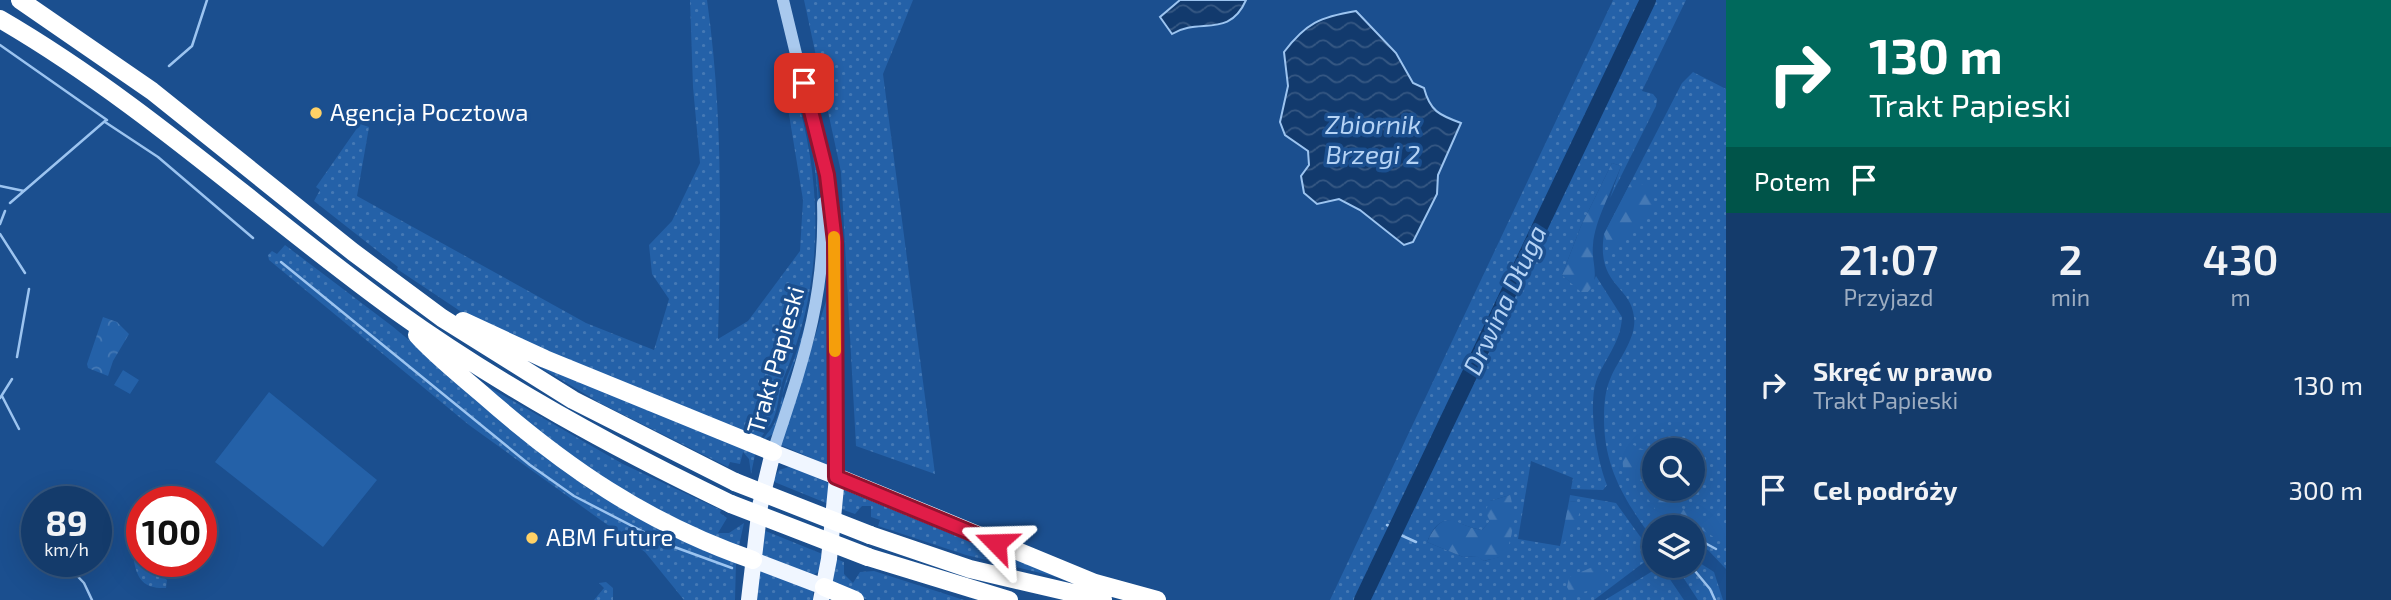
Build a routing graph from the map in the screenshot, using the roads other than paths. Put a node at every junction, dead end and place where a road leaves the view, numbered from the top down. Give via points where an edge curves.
1 (20, 0) edge
2 (783, 0) edge
3 (0, 19) edge
4 (821, 154) junction
5 (410, 295) junction
6 (396, 311) junction
7 (773, 452) junction
8 (836, 477) junction
9 (753, 560) junction
10 (822, 594) edge
11 (749, 600) edge
12 (855, 600) edge
13 (1009, 600) edge
14 (1103, 600) edge
15 (1157, 600) edge

1 - 5 highway via 152,92
2 - 4 street, Trakt Papieski
3 - 6 highway via 118,95
4 - 7 street, Trakt Papieski via 823,242 816,313
4 - 8 street, Trakt Papieski via 835,242
5 - 7 highway via 545,359
5 - 14 highway, bridge via 573,400 735,482 970,569
6 - 9 highway via 424,343 557,458 648,516
6 - 13 highway, bridge via 562,418 731,503 867,557
7 - 8 main road
7 - 9 main road
8 - 10 main road
8 - 15 highway via 1095,583
9 - 10 main road
9 - 11 main road
10 - 12 highway

